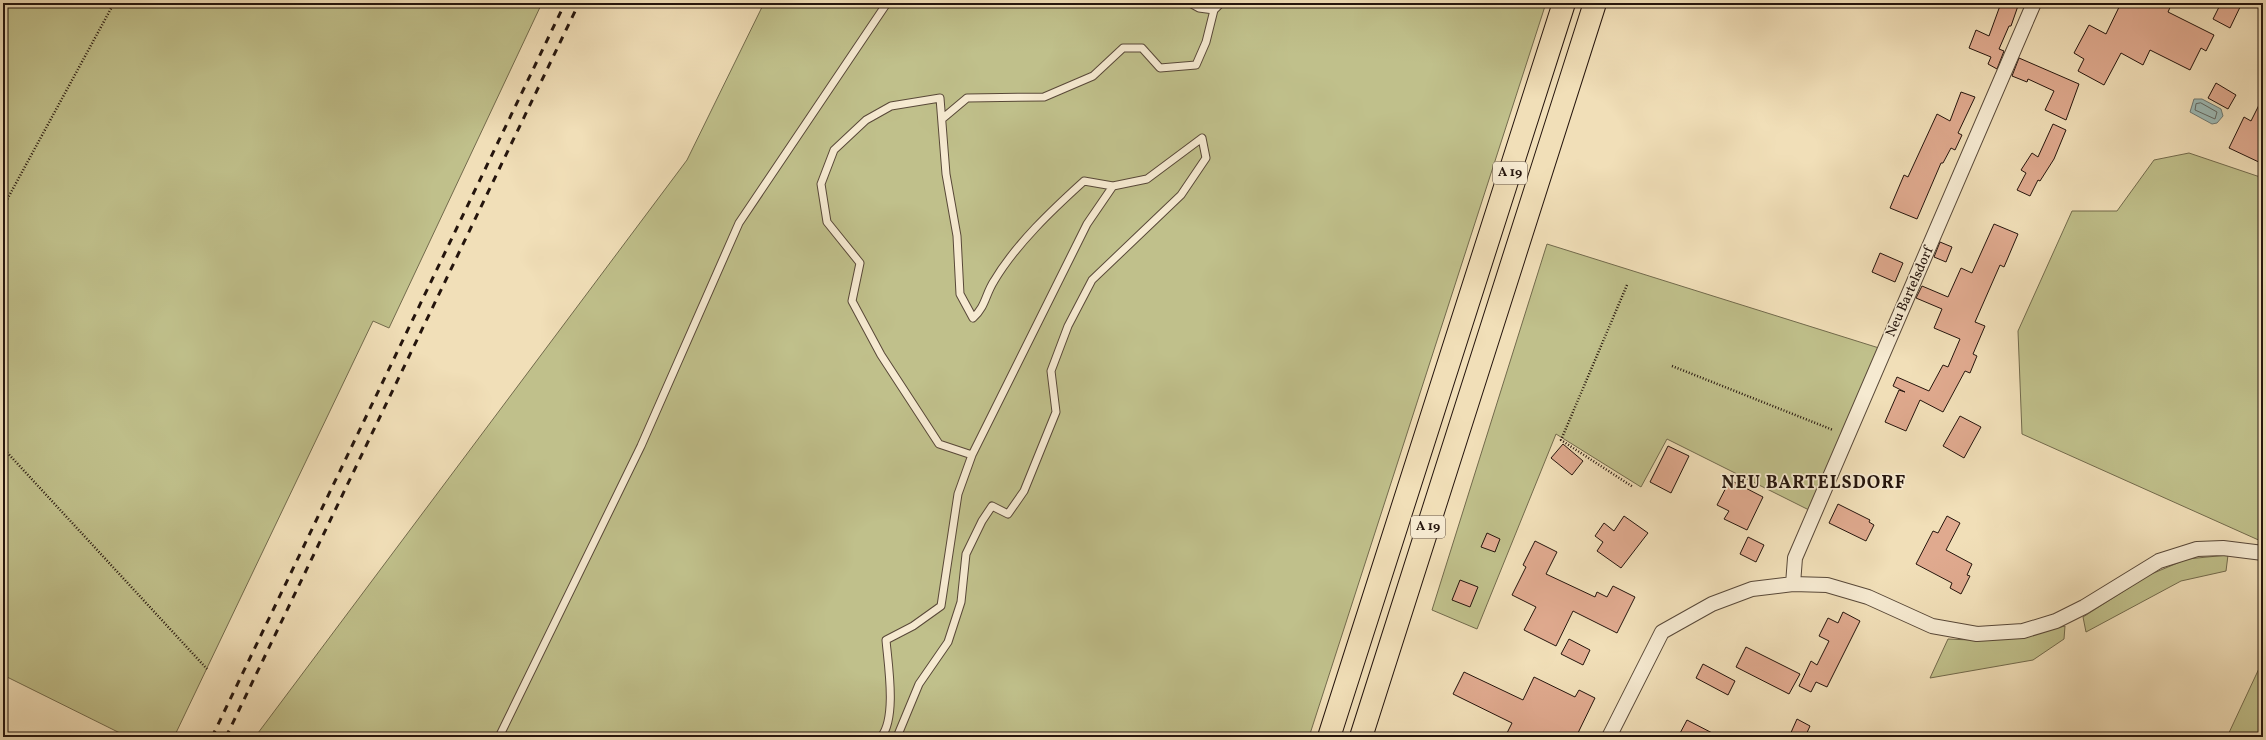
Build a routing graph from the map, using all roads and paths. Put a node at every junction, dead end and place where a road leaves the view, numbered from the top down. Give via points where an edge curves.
1 (114, 3) edge
2 (887, 3) edge
3 (1190, 3) edge
4 (1221, 3) edge
5 (1564, 3) edge
6 (1595, 3) edge
7 (2034, 3) edge
8 (1214, 10) junction
9 (942, 119) junction
10 (1113, 186) junction
11 (3, 208) edge
12 (1627, 285) dead end
13 (1672, 366) dead end
14 (1849, 437) junction
15 (3, 448) edge
16 (972, 455) junction
17 (1633, 487) dead end
18 (2263, 553) edge
19 (1793, 584) junction
20 (207, 669) dead end
21 (499, 737) edge
22 (881, 737) edge
23 (897, 737) edge
24 (1329, 737) edge
25 (1361, 737) edge
26 (1609, 737) edge

1 - 11 path
2 - 21 lane via 739,223 641,446
3 - 8 lane via 1199,8
4 - 8 lane
5 - 24 highway, A 19
6 - 25 highway, A 19
7 - 14 street, Neu Bartelsdorf
8 - 9 lane via 1206,42 1196,65 1160,68 1142,48 1123,48 1093,76 1044,98 968,98
9 - 10 lane via 946,174 957,236 960,294 973,318 982,309 993,281 1052,210 1084,181
9 - 16 lane via 940,98 891,106 866,120 834,150 821,184 827,222 860,263 852,301 881,355 939,444
10 - 16 lane via 1087,224
10 - 23 lane via 1147,178 1202,138 1206,158 1181,195 1092,280 1068,326 1051,371 1056,412 1027,484 1008,514 992,506 982,521 966,554 962,602 948,642 919,684
12 - 17 path via 1561,440
13 - 14 path
14 - 19 street, Neu Bartelsdorf via 1795,558
15 - 20 path
16 - 22 lane via 958,494 941,606 913,626 886,640 891,698 886,732
18 - 19 street via 2223,548 2196,549 2159,561 2084,607 2056,621 2023,631 1977,634 1932,626 1868,597 1827,585
19 - 26 street via 1745,591 1712,604 1662,632

